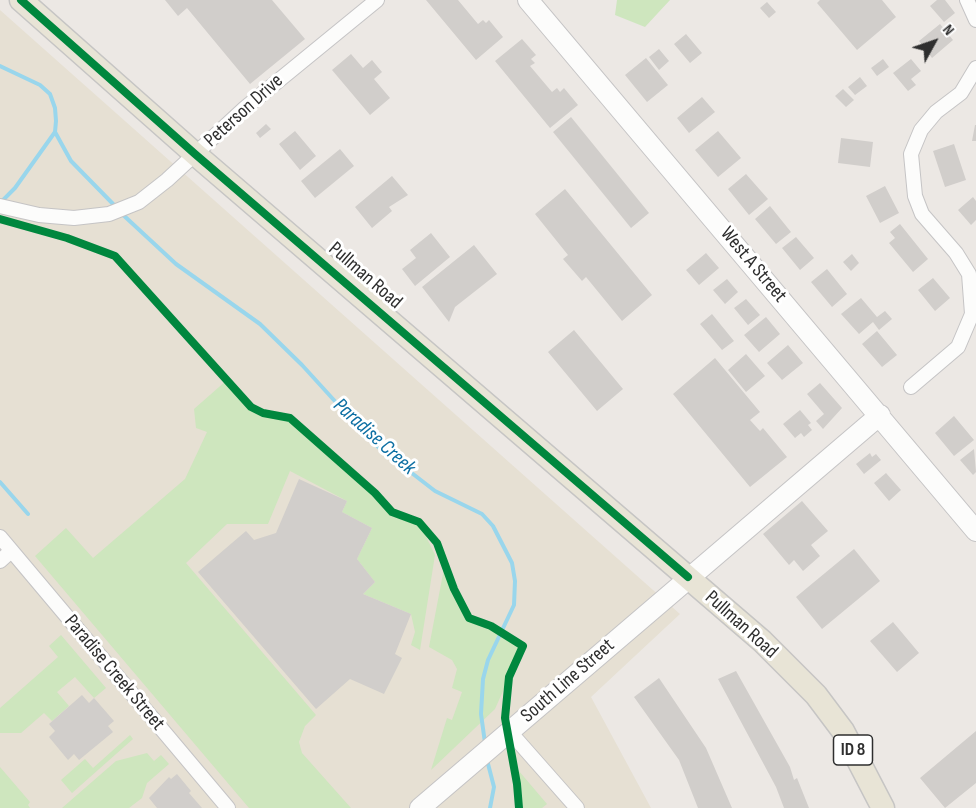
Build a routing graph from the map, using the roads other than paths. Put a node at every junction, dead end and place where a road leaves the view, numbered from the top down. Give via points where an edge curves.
1 (21, 0) edge
2 (377, 0) edge
3 (528, 0) edge
4 (967, 0) edge
5 (976, 20) edge
6 (976, 68) edge
7 (976, 90) edge
8 (961, 93) junction
9 (195, 154) junction
10 (4, 206) edge
11 (911, 387) dead end
12 (880, 415) junction
13 (821, 465) junction
14 (961, 513) junction
15 (976, 531) edge
16 (0, 537) edge
17 (11, 551) junction
18 (0, 561) edge
19 (688, 577) junction
20 (505, 736) junction
21 (228, 808) edge
22 (420, 808) edge
23 (577, 808) edge
24 (883, 808) edge

1 - 9 main road, Pullman Road / ID 8
2 - 9 street, Peterson Drive via 244,108
3 - 12 street, West A Street
4 - 5 street
6 - 8 street
7 - 8 street
8 - 11 street via 936,112 921,130 911,154 912,183 922,214 969,274 972,314 958,347
9 - 10 street, Peterson Drive via 127,208 109,214 74,218
9 - 19 main road, Pullman Road / ID 8
12 - 13 street
12 - 14 street, West A Street
13 - 14 street via 862,438 878,436 890,443
13 - 19 street, South Line Street
14 - 15 street, West A Street
16 - 17 street, Paradise Creek Street
17 - 18 street
17 - 21 street, Paradise Creek Street
19 - 20 street, South Line Street
19 - 24 main road, Pullman Road / ID 8 via 762,641 816,695 843,731
20 - 22 street, South Line Street
20 - 23 street

